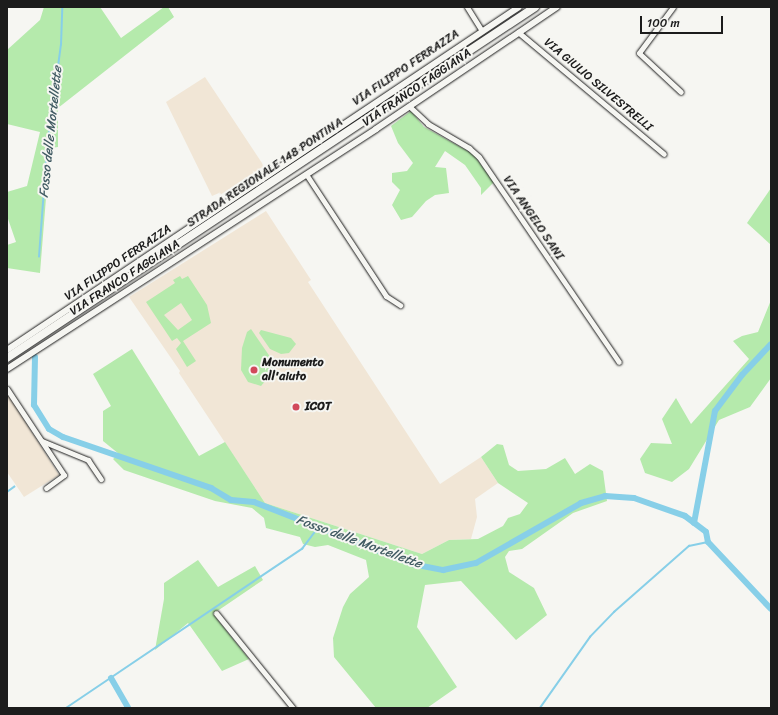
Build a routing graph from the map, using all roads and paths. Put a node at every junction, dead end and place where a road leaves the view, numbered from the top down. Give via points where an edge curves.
1 (467, 7) edge
2 (519, 7) edge
3 (535, 7) edge
4 (556, 7) edge
5 (673, 7) edge
6 (482, 31) junction
7 (518, 32) junction
8 (681, 92) dead end
9 (409, 106) junction
10 (664, 154) dead end
11 (306, 174) junction
12 (400, 305) dead end
13 (7, 350) edge
14 (7, 358) edge
15 (619, 362) dead end
16 (7, 369) edge
17 (7, 389) edge
18 (41, 441) junction
19 (101, 478) dead end
20 (46, 488) dead end
21 (216, 614) dead end
22 (293, 708) edge

1 - 6 street
2 - 6 street, VIA FILIPPO FERRAZZA
3 - 14 main road, STRADA REGIONALE 148 PONTINA
4 - 7 street, VIA FRANCO FAGGIANA
5 - 8 street via 639,54
6 - 13 street, VIA FILIPPO FERRAZZA
7 - 9 street, VIA FRANCO FAGGIANA
7 - 10 street, VIA GIULIO SILVESTRELLI
9 - 11 street, VIA FRANCO FAGGIANA
9 - 15 street, VIA ANGELO SANI via 428,124 469,148 479,157
11 - 12 street via 386,296
11 - 16 street, VIA FRANCO FAGGIANA
17 - 18 street
18 - 19 street via 88,460
18 - 20 street via 64,475
21 - 22 street

